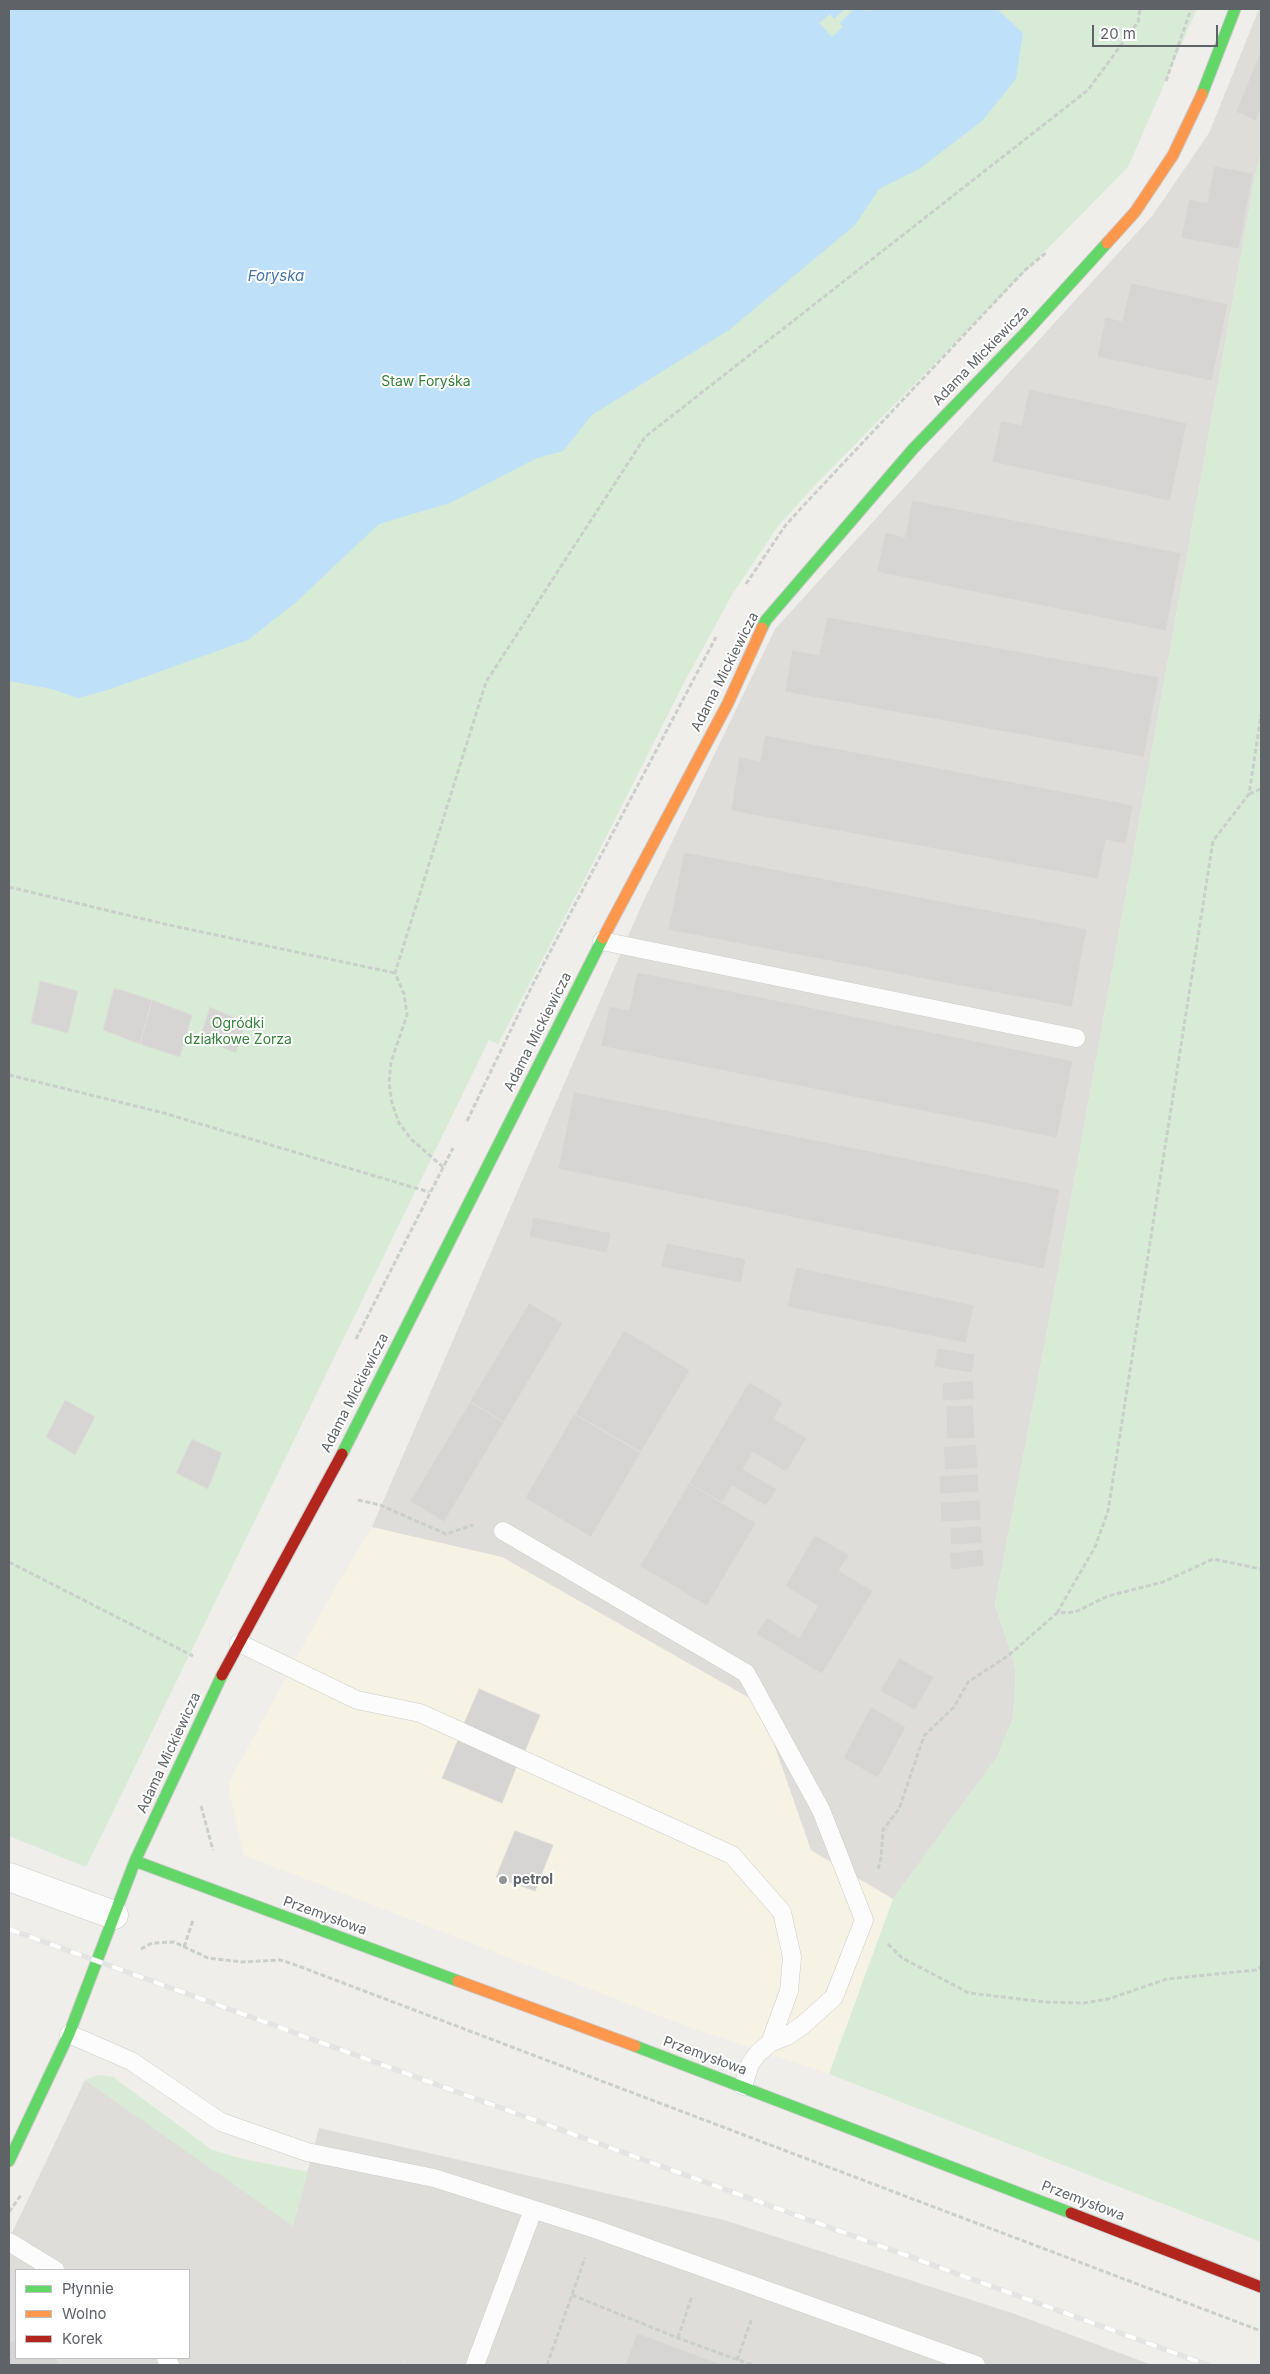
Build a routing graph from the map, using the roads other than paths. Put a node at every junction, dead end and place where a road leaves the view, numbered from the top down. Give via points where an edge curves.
1 (1236, 9) edge
2 (602, 941) junction
3 (1076, 1038) dead end
4 (503, 1531) dead end
5 (239, 1643) junction
6 (135, 1861) junction
7 (9, 1877) edge
8 (114, 1915) junction
9 (69, 2034) junction
10 (770, 2043) junction
11 (743, 2086) junction
12 (9, 2161) edge
13 (534, 2210) junction
14 (9, 2242) edge
15 (53, 2269) edge
16 (1261, 2287) edge
17 (474, 2365) edge
18 (976, 2365) edge

1 - 2 street, Adama Mickiewicza via 1209,80 1173,155 1135,212 913,450 766,620 728,703
2 - 3 lane
2 - 5 street, Adama Mickiewicza via 322,1491
4 - 10 lane via 746,1673 821,1810 864,1920 834,1997 803,2025
5 - 6 street, Adama Mickiewicza
5 - 10 lane via 357,1700 420,1713 732,1855 782,1912 792,1957 789,1991
6 - 8 street, Adama Mickiewicza
6 - 11 street, Przemysłowa
7 - 8 street
8 - 9 street, Adama Mickiewicza
9 - 12 street, Adama Mickiewicza
9 - 13 lane via 131,2061 221,2122 307,2152 434,2178
10 - 11 lane via 750,2064
11 - 16 street, Przemysłowa
13 - 17 lane
13 - 18 lane
14 - 15 lane

